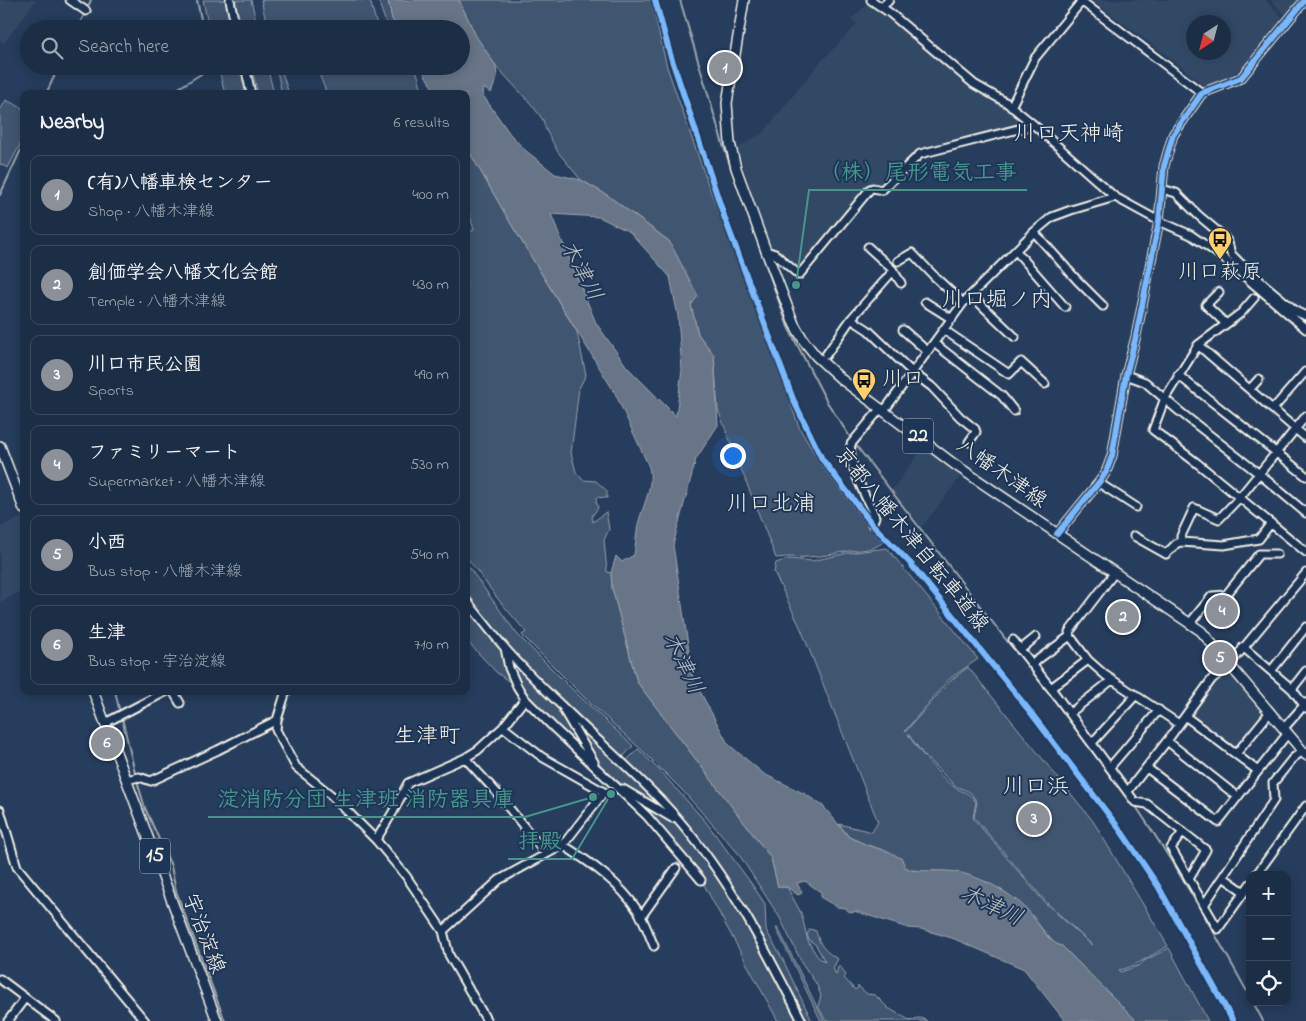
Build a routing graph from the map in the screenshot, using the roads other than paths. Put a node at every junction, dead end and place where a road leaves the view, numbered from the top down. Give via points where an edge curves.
1 (70, 0) edge
2 (230, 0) edge
3 (744, 0) edge
4 (871, 0) edge
5 (889, 0) edge
6 (1305, 0) edge
7 (1081, 1) edge
8 (882, 7) junction
9 (86, 11) dead end
10 (234, 20) edge
11 (247, 75) edge
12 (251, 90) edge
13 (1202, 93) junction
14 (1011, 107) junction
15 (1034, 125) junction
16 (1162, 188) junction
17 (1115, 197) junction
18 (1159, 221) junction
19 (1034, 232) junction
20 (868, 248) dead end
21 (908, 248) dead end
22 (766, 251) junction
23 (1016, 251) junction
24 (898, 261) junction
25 (892, 270) junction
26 (900, 283) dead end
27 (1218, 292) dead end
28 (972, 295) junction
29 (1254, 298) dead end
30 (925, 302) dead end
31 (963, 303) junction
32 (1065, 306) dead end
33 (1103, 306) dead end
34 (1306, 316) edge
35 (851, 319) junction
36 (952, 319) junction
37 (1226, 324) junction
38 (1306, 329) edge
39 (903, 330) dead end
40 (944, 330) junction
41 (1015, 337) dead end
42 (934, 343) junction
43 (1198, 345) junction
44 (927, 351) junction
45 (826, 355) dead end
46 (912, 372) junction
47 (1306, 373) edge
48 (1126, 375) junction
49 (1178, 375) junction
50 (1259, 379) dead end
51 (1045, 384) dead end
52 (1250, 389) junction
53 (1165, 398) junction
54 (883, 409) junction
55 (1273, 409) junction
56 (1014, 411) dead end
57 (1306, 416) edge
58 (1296, 429) junction
59 (1306, 438) edge
60 (969, 442) dead end
61 (0, 446) edge
62 (1276, 451) junction
63 (1258, 473) junction
64 (1306, 476) edge
65 (1099, 483) junction
66 (1240, 497) junction
67 (20, 498) edge
68 (1136, 507) dead end
69 (1306, 513) edge
70 (1271, 523) junction
71 (872, 524) dead end
72 (1057, 534) junction
73 (1134, 536) dead end
74 (1181, 542) junction
75 (1306, 552) edge
76 (1278, 554) dead end
77 (1115, 572) junction
78 (1306, 573) edge
79 (470, 605) edge
80 (1190, 623) junction
81 (1306, 627) edge
82 (1070, 636) junction
83 (1036, 637) dead end
84 (1013, 640) dead end
85 (1243, 647) junction
86 (505, 648) junction
87 (1020, 650) junction
88 (1088, 660) junction
89 (1032, 664) junction
90 (1230, 664) junction
91 (1271, 671) junction
92 (1306, 672) edge
93 (1112, 680) junction
94 (1051, 688) junction
95 (1292, 689) junction
96 (1136, 694) junction
97 (94, 695) edge
98 (159, 695) edge
99 (175, 695) edge
100 (285, 695) edge
101 (525, 699) junction
102 (180, 703) dead end
103 (1305, 705) edge
104 (563, 707) junction
105 (1159, 710) junction
106 (1270, 712) junction
107 (1070, 713) junction
108 (1185, 716) junction
109 (277, 720) junction
110 (105, 723) junction
111 (1179, 724) junction
112 (503, 727) junction
113 (1286, 731) junction
114 (1167, 742) junction
115 (1092, 743) junction
116 (1304, 753) edge
117 (1236, 754) junction
118 (465, 758) junction
119 (1110, 767) junction
120 (1147, 768) junction
121 (1258, 771) junction
122 (606, 778) junction
123 (126, 780) junction
124 (1128, 791) junction
125 (604, 792) junction
126 (1238, 797) junction
127 (1306, 806) edge
128 (0, 810) edge
129 (677, 818) junction
130 (1183, 832) junction
131 (376, 840) junction
132 (563, 845) junction
133 (546, 854) junction
134 (676, 868) dead end
135 (1259, 871) edge
136 (1223, 878) junction
137 (1189, 879) junction
138 (701, 880) dead end
139 (1246, 889) edge
140 (1244, 892) junction
141 (1204, 905) junction
142 (641, 916) junction
143 (443, 931) junction
144 (654, 946) dead end
145 (0, 979) edge
146 (25, 998) junction
147 (8, 1021) edge
148 (56, 1021) edge
149 (146, 1021) edge
150 (217, 1021) edge
151 (487, 1021) edge
152 (802, 1021) edge

1 - 9 street
2 - 10 street
3 - 22 main road, 八幡木津線 / 22 via 727,103 728,125 736,168
4 - 8 street
5 - 8 street
6 - 13 street via 1241,78
7 - 13 street
7 - 14 street via 1036,58
8 - 14 street via 974,84
11 - 12 street
13 - 16 street via 1173,135
14 - 15 street
15 - 17 street
15 - 22 street via 920,154 882,190 870,189 799,275 775,254
16 - 18 street
16 - 34 street via 1176,193 1223,236 1238,261 1267,288
17 - 18 street
17 - 19 street via 1052,218
18 - 38 street via 1191,235 1220,256
18 - 48 street
19 - 23 street
19 - 33 street
20 - 25 street
21 - 24 street
22 - 54 main road, 八幡木津線 / 22 via 794,324 804,341 825,366
23 - 28 street
23 - 32 street
24 - 25 street
24 - 31 street via 912,253
25 - 26 street
25 - 35 street
27 - 37 street via 1206,306
28 - 31 street
28 - 41 street
29 - 37 street
30 - 36 street
31 - 36 street
35 - 45 street
35 - 46 street via 868,330
36 - 40 street
37 - 43 street
39 - 44 street
40 - 42 street
40 - 51 street via 1009,374 1021,362
42 - 44 street
42 - 56 street via 1002,396
43 - 49 street
43 - 52 street
44 - 46 street
46 - 54 street
46 - 60 street via 975,429
47 - 55 street
48 - 53 street via 1146,382
48 - 65 street via 1112,456
49 - 53 street
49 - 62 street
50 - 52 street
52 - 55 street
53 - 63 street
53 - 66 street via 1153,430
54 - 71 street via 850,449 859,481 875,517
54 - 72 main road, 八幡木津線 / 22 via 954,464
55 - 58 street
57 - 58 street
58 - 59 street
58 - 62 street
61 - 67 main road
62 - 63 street
62 - 64 street
63 - 66 street
63 - 69 street
65 - 68 street
65 - 72 street
66 - 70 street
66 - 74 street via 1219,519 1194,508
70 - 74 street via 1259,539 1224,545
70 - 75 street
72 - 77 main road, 八幡木津線 / 22
73 - 74 street via 1166,554
76 - 80 street via 1259,554 1226,596 1212,596
77 - 80 main road, 八幡木津線 / 22
77 - 82 street via 1069,632
78 - 85 street
79 - 86 street
80 - 90 main road, 八幡木津線 / 22
81 - 91 street
82 - 88 street
82 - 89 street
83 - 87 street
84 - 87 street
85 - 90 street
85 - 91 street
86 - 101 street via 509,668
86 - 104 street
87 - 89 street
88 - 93 street
88 - 94 street
89 - 94 street
90 - 106 main road, 八幡木津線 / 22
90 - 108 street via 1212,679
91 - 95 street
92 - 95 street
93 - 96 street
93 - 107 street
94 - 107 street
95 - 103 street
96 - 105 street
96 - 115 street
97 - 110 main road, 宇治淀線 / 15
98 - 110 street
99 - 102 street
100 - 109 street
101 - 112 street
101 - 122 street
103 - 113 street
104 - 122 street
104 - 129 street
105 - 111 street
105 - 119 street
106 - 113 main road, 八幡木津線 / 22
106 - 117 street
107 - 115 street
108 - 111 street
108 - 117 street
109 - 123 street via 151,780 139,777
109 - 131 street via 276,730 296,767 331,795
110 - 123 main road, 宇治淀線 / 15
111 - 114 street
112 - 118 street
112 - 125 street via 542,757
113 - 116 main road, 八幡木津線 / 22
113 - 121 street
114 - 120 street
114 - 126 street
115 - 119 street
116 - 136 street via 1293,758 1273,783 1274,800
117 - 121 street
118 - 131 street via 408,783
118 - 133 street
119 - 124 street
120 - 124 street
120 - 126 street via 1218,822
121 - 126 street
122 - 125 street via 601,785
122 - 129 street
122 - 138 street via 647,816
123 - 150 main road, 宇治淀線 / 15
124 - 130 street via 1135,802 1147,804
125 - 132 street
127 - 135 street
128 - 149 street via 17,867
129 - 152 street via 742,908
130 - 137 street via 1171,848
130 - 137 street via 1206,850
131 - 143 street via 406,876
132 - 133 street
132 - 142 street via 615,883
133 - 143 street via 499,880
134 - 142 street
136 - 140 street
136 - 141 street
137 - 141 street
139 - 140 street
140 - 141 street via 1218,929
142 - 144 street
143 - 151 street via 449,956
145 - 146 street
146 - 147 street
146 - 148 street

